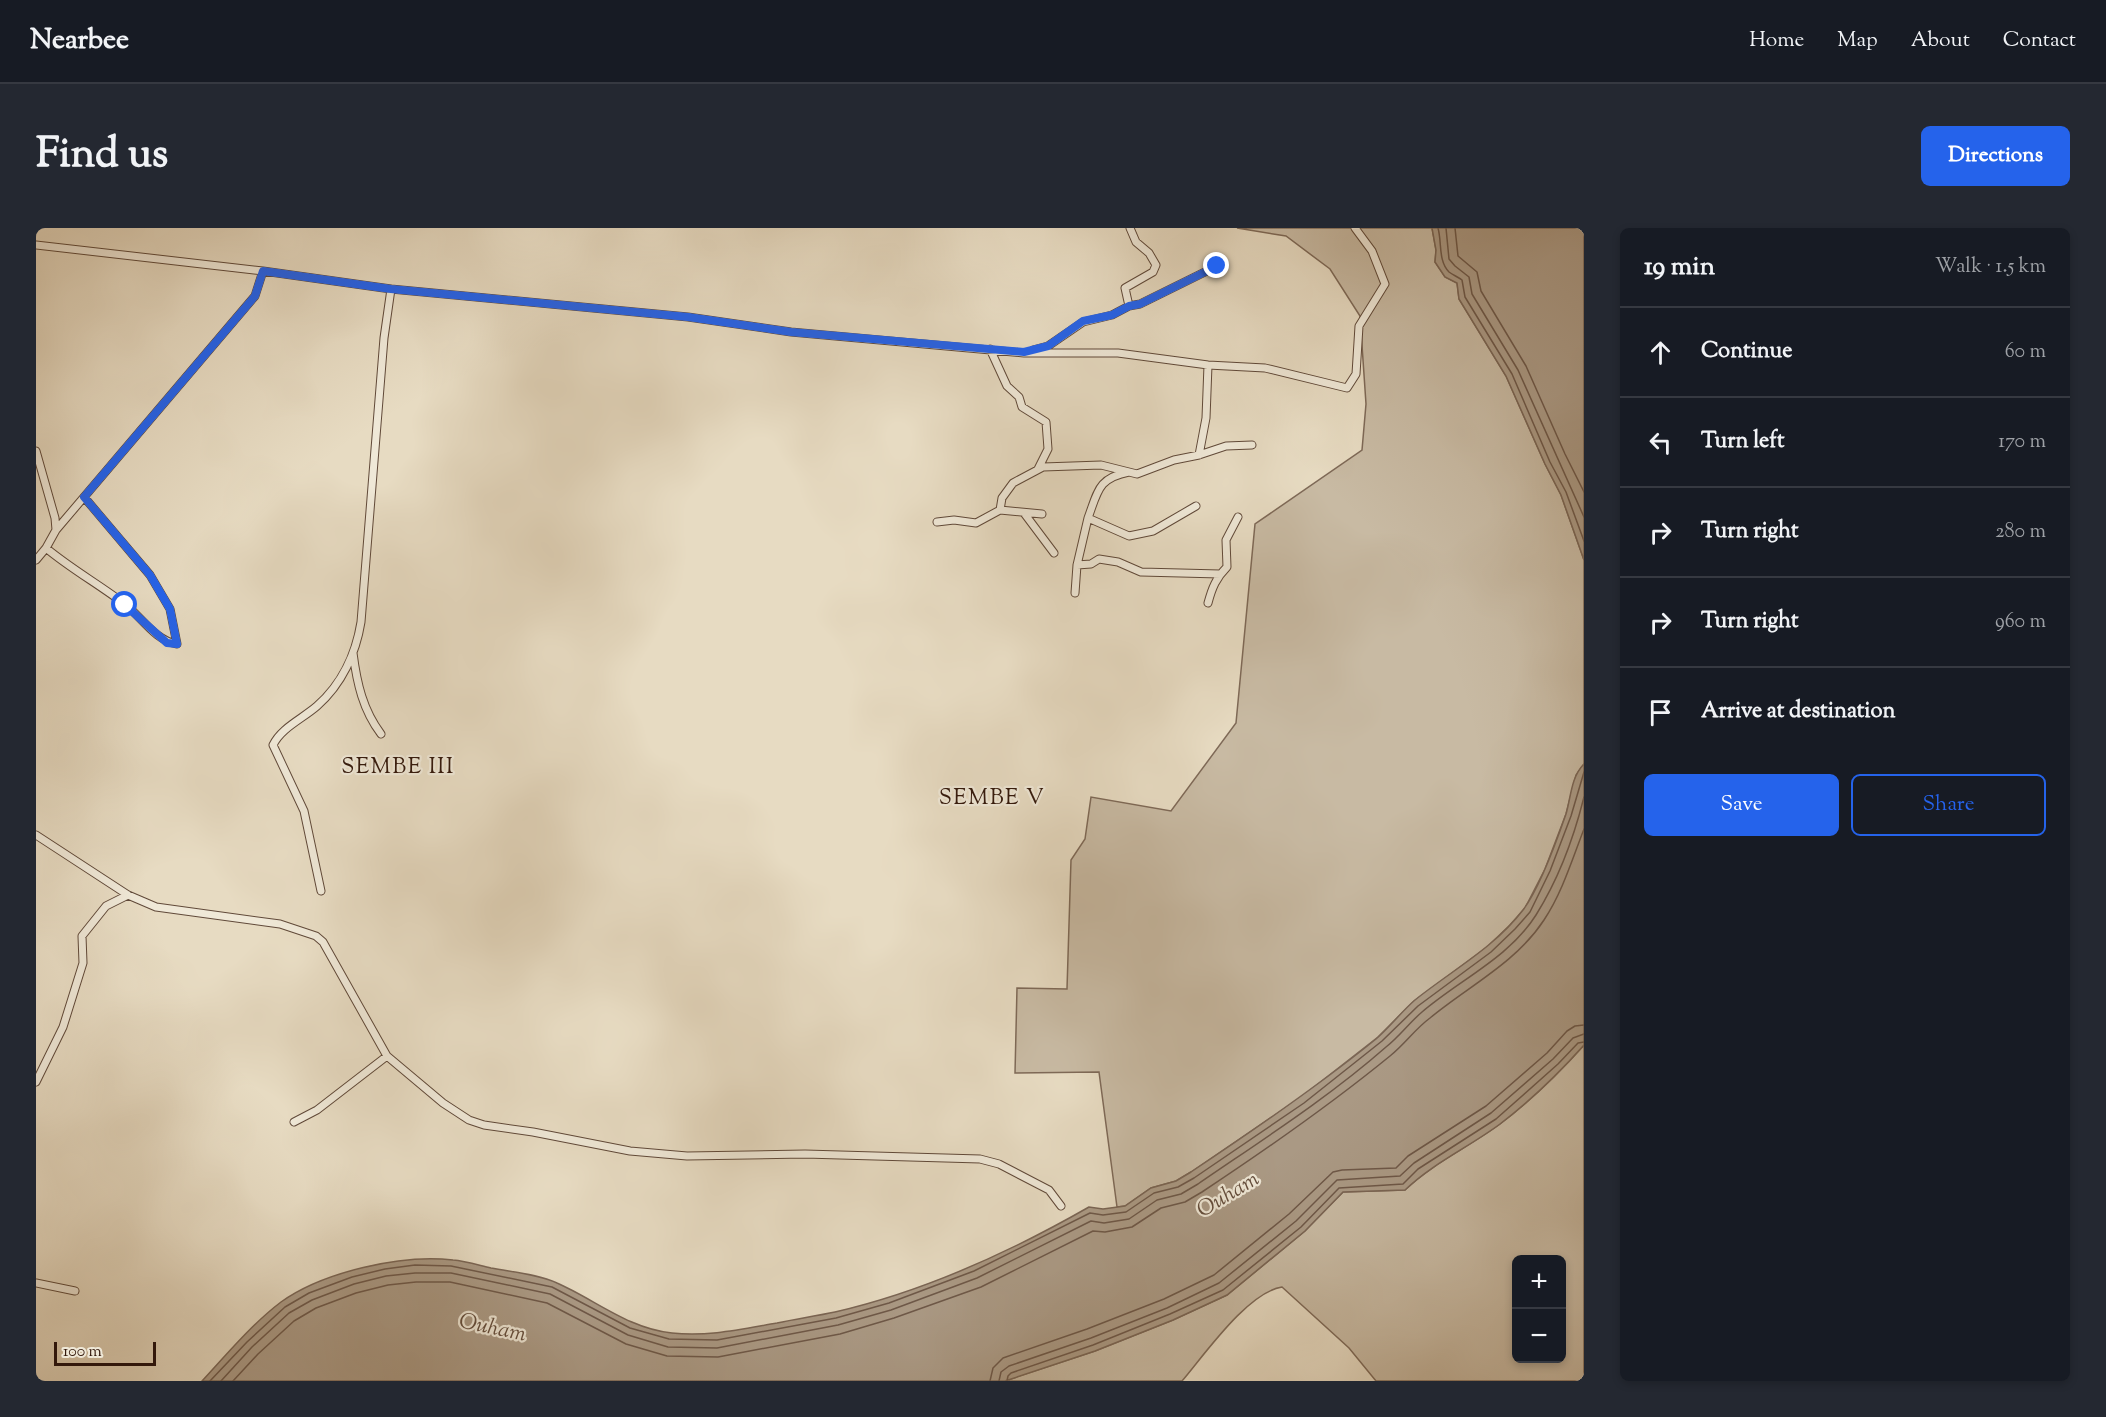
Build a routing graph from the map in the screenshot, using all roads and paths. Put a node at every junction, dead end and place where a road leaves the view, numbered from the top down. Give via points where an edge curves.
1 (1130, 228) edge
2 (1354, 228) edge
3 (36, 245) edge
4 (1217, 266) dead end
5 (263, 271) junction
6 (391, 289) junction
7 (1129, 306) junction
8 (990, 349) junction
9 (1024, 352) junction
10 (1208, 365) junction
11 (1252, 445) dead end
12 (36, 451) edge
13 (1199, 455) junction
14 (39, 465) edge
15 (1037, 471) junction
16 (1132, 472) junction
17 (84, 497) junction
18 (1196, 506) dead end
19 (1000, 510) junction
20 (1024, 513) junction
21 (1042, 514) dead end
22 (1238, 517) dead end
23 (1088, 518) junction
24 (937, 522) dead end
25 (56, 530) junction
26 (46, 548) junction
27 (1054, 553) dead end
28 (36, 560) edge
29 (1077, 565) junction
30 (1220, 574) junction
31 (1076, 593) dead end
32 (1208, 603) dead end
33 (352, 654) junction
34 (381, 734) dead end
35 (36, 835) edge
36 (321, 891) dead end
37 (128, 895) junction
38 (387, 1056) junction
39 (36, 1082) edge
40 (294, 1122) dead end
41 (1061, 1206) dead end
42 (36, 1283) edge
43 (75, 1291) dead end

1 - 7 street via 1136,243 1156,265 1153,272 1125,288
2 - 10 street via 1372,251 1385,285 1359,326 1356,374 1347,388 1265,368
3 - 5 street
4 - 7 street
5 - 6 street
5 - 17 street via 255,296
6 - 8 street
6 - 33 street via 361,622
7 - 9 street via 1112,315 1083,321 1048,346
8 - 9 street
8 - 15 street via 1022,407 1046,422 1048,449
9 - 10 street via 1118,353
10 - 13 street via 1206,418
11 - 13 street via 1226,446
12 - 14 street
13 - 16 street via 1137,474
14 - 25 street
15 - 16 street via 1043,467 1101,465
15 - 19 street via 1013,483 1002,498
16 - 23 street via 1115,475 1100,486
17 - 25 street
17 - 26 street via 150,575 170,609 177,644 167,643 125,605
18 - 23 street via 1153,531 1129,536
19 - 20 street
19 - 24 street via 976,523
20 - 21 street
20 - 27 street
22 - 30 street via 1226,540 1227,567
23 - 29 street
25 - 26 street
26 - 28 street
29 - 30 street via 1099,559 1141,572
29 - 31 street
30 - 32 street
33 - 34 street via 369,717
33 - 36 street via 337,685 277,736 273,746 304,811
35 - 37 street
37 - 38 street via 156,907 280,924 316,936
37 - 39 street via 106,906 82,936 83,963 63,1027
38 - 40 street via 317,1110
38 - 41 street via 443,1103 484,1125 630,1151 687,1156 805,1154 980,1159 999,1164 1049,1190
42 - 43 street

